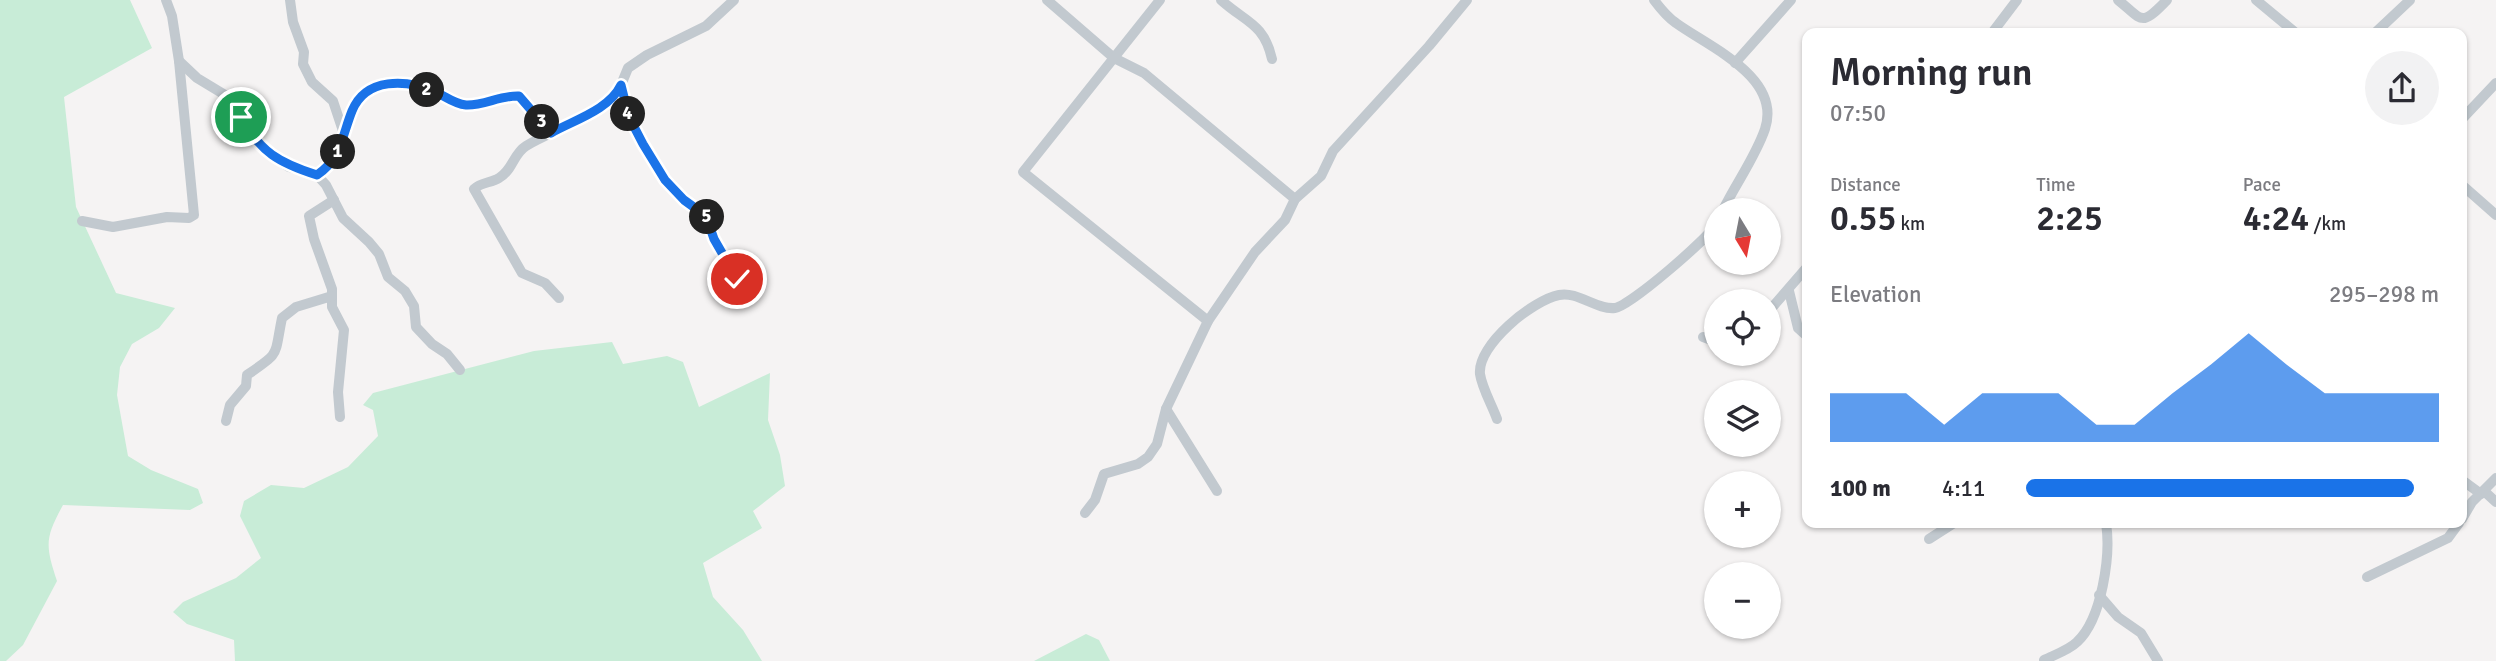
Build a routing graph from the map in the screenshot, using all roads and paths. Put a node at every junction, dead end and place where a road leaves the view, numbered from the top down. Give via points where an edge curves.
1 (166, 0) edge
2 (290, 0) edge
3 (734, 0) edge
4 (1047, 0) edge
5 (1160, 0) edge
6 (1221, 0) edge
7 (1467, 0) edge
8 (1654, 0) edge
9 (1791, 0) edge
10 (2118, 0) edge
11 (2167, 0) edge
12 (2256, 0) edge
13 (2410, 0) edge
14 (2011, 2) edge
15 (1995, 28) edge
16 (2290, 28) edge
17 (2380, 28) edge
18 (1114, 58) junction
19 (1272, 59) dead end
20 (179, 61) junction
21 (1735, 63) junction
22 (2496, 83) edge
23 (621, 85) junction
24 (2467, 114) edge
25 (551, 133) junction
26 (344, 135) junction
27 (317, 175) junction
28 (2467, 189) edge
29 (1730, 198) edge
30 (1295, 199) junction
31 (334, 200) junction
32 (2496, 215) edge
33 (82, 220) dead end
34 (1704, 235) edge
35 (1802, 274) edge
36 (1789, 291) junction
37 (332, 296) junction
38 (559, 298) dead end
39 (751, 298) dead end
40 (1781, 299) edge
41 (1208, 321) junction
42 (1802, 332) edge
43 (460, 370) dead end
44 (1166, 409) junction
45 (340, 417) dead end
46 (1497, 419) dead end
47 (226, 421) dead end
48 (2496, 478) edge
49 (2467, 483) edge
50 (1217, 491) dead end
51 (2483, 492) junction
52 (2496, 502) edge
53 (1085, 513) dead end
54 (2467, 513) edge
55 (1946, 528) edge
56 (2107, 528) edge
57 (2455, 528) edge
58 (1929, 539) dead end
59 (2367, 577) dead end
60 (2099, 595) junction
61 (2043, 660) edge
62 (2158, 661) edge

1 - 20 street
2 - 26 street via 303,64 312,82 333,101
3 - 23 street via 706,26 628,68
4 - 18 street
5 - 18 street
6 - 19 street via 1268,39
7 - 30 street via 1333,151 1321,176
8 - 21 street via 1672,21
9 - 21 street
10 - 11 street via 2140,19 2149,17
12 - 16 street
13 - 17 street
14 - 15 street
18 - 30 street via 1144,73
18 - 41 street via 1023,172
20 - 27 street via 197,78 235,100 251,135 270,155 289,167
20 - 33 street via 194,215 113,227
21 - 29 street via 1760,89 1768,116 1760,142
22 - 24 street
23 - 25 street via 615,96 596,110
23 - 39 street via 629,117 665,180 706,216 714,239
25 - 26 street via 519,96 467,105 433,91 386,83 372,86 358,97
25 - 38 street via 523,148 511,169 474,189 522,273 545,283
26 - 27 street via 337,155
27 - 31 street
28 - 32 street
30 - 41 street via 1285,220 1255,252
31 - 37 street via 309,216
31 - 43 street via 343,218 379,254 388,276 405,291 414,306 416,327
34 - 46 street via 1633,300 1615,308 1559,295 1504,330 1482,357 1480,374
35 - 36 street
36 - 40 street
36 - 42 street
37 - 45 street via 332,307 344,330
37 - 47 street via 296,307 282,318 271,361 247,375 246,386 230,405
41 - 44 street
44 - 50 street
44 - 53 street via 1157,444 1148,457 1104,474
48 - 51 street
49 - 51 street
51 - 52 street
51 - 54 street
55 - 58 street
56 - 60 street via 2107,563
57 - 59 street via 2448,538
60 - 61 street via 2077,642
60 - 62 street via 2140,634

